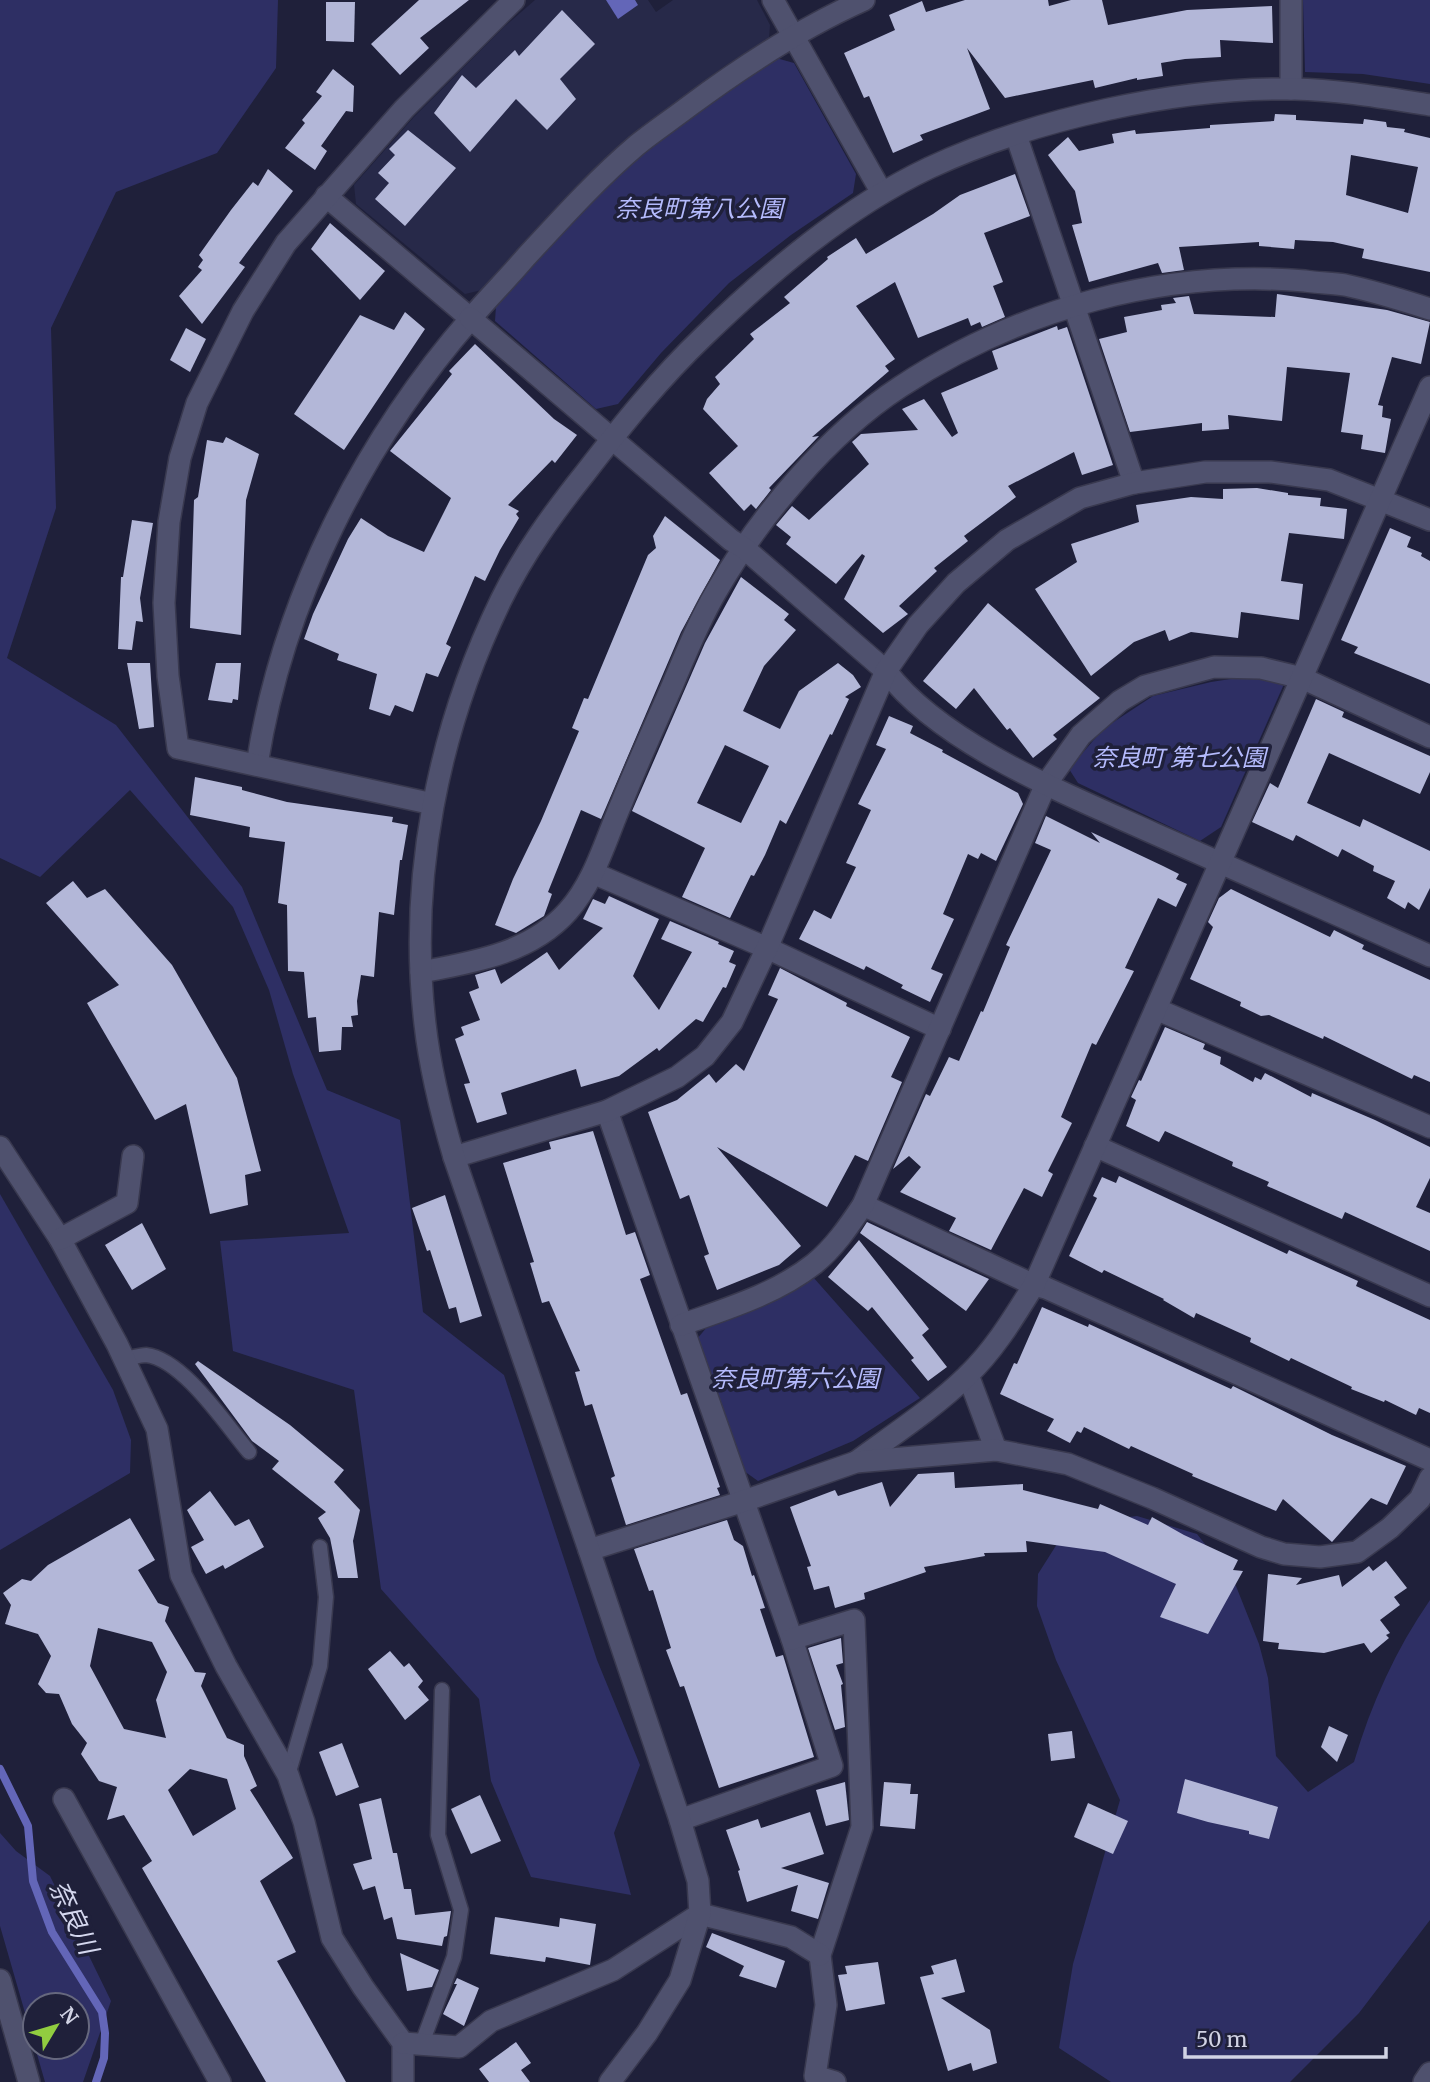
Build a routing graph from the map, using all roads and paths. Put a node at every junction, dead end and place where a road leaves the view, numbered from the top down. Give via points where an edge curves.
1 (773, 0) edge
2 (864, 0) edge
3 (1291, 0) edge
4 (508, 2) edge
5 (794, 36) junction
6 (1291, 89) junction
7 (1430, 105) edge
8 (1016, 135) junction
9 (882, 193) junction
10 (326, 196) junction
11 (1074, 305) junction
12 (1430, 309) edge
13 (470, 318) junction
14 (1430, 387) edge
15 (612, 438) junction
16 (1134, 483) junction
17 (1380, 500) junction
18 (1430, 520) edge
19 (744, 548) junction
20 (886, 671) junction
21 (1301, 678) junction
22 (1430, 737) edge
23 (257, 765) junction
24 (1046, 784) junction
25 (433, 804) junction
26 (1220, 863) junction
27 (593, 873) junction
28 (767, 948) junction
29 (1430, 956) edge
30 (421, 972) junction
31 (1156, 1009) junction
32 (940, 1029) junction
33 (607, 1111) junction
34 (1430, 1127) edge
35 (1096, 1146) junction
36 (0, 1147) edge
37 (133, 1156) dead end
38 (454, 1157) junction
39 (863, 1205) junction
40 (60, 1239) junction
41 (1034, 1285) junction
42 (1430, 1296) edge
43 (681, 1325) junction
44 (125, 1360) junction
45 (968, 1375) junction
46 (996, 1450) junction
47 (249, 1452) dead end
48 (1430, 1460) edge
49 (856, 1462) junction
50 (1430, 1478) edge
51 (744, 1501) junction
52 (320, 1547) dead end
53 (589, 1550) junction
54 (792, 1639) junction
55 (442, 1690) dead end
56 (288, 1775) junction
57 (64, 1799) dead end
58 (680, 1820) junction
59 (700, 1914) junction
60 (820, 1955) junction
61 (0, 1980) edge
62 (412, 2045) junction
63 (1430, 2073) edge
64 (29, 2082) edge
65 (220, 2082) edge
66 (403, 2082) edge
67 (610, 2082) edge
68 (835, 2082) edge
69 (1424, 2082) edge

1 - 5 street
2 - 5 street
3 - 6 street
4 - 10 street
5 - 9 street
5 - 13 street via 637,145 575,204
6 - 7 street via 1350,92
6 - 8 street via 1181,96 1100,111
8 - 9 street via 930,168
8 - 11 street
9 - 15 street via 745,296 671,368
10 - 13 street
10 - 23 street via 286,243 243,311 197,403 180,458 169,522 164,603 178,748
11 - 12 street via 1193,282 1269,278 1344,285
11 - 16 street
11 - 19 street via 987,338 899,388 838,437 776,503
13 - 15 street
13 - 23 street via 390,426 310,574 264,719
14 - 17 street
15 - 19 street
15 - 25 street via 545,525 502,598 467,682
16 - 17 street via 1205,472 1270,472 1329,480
16 - 20 street via 1080,498 1007,540 956,583 918,625
17 - 18 street
17 - 21 street
19 - 20 street
19 - 27 street via 691,643
20 - 24 street via 900,690 963,739
20 - 28 street
21 - 22 street
21 - 24 street via 1261,668 1214,667 1145,686 1120,701 1082,735
21 - 26 street
23 - 25 street
24 - 26 street
24 - 32 street
25 - 30 street via 423,872
26 - 29 street
26 - 31 street
27 - 28 street
27 - 30 street via 568,911 534,938 480,961
28 - 32 street
28 - 33 street via 732,1022 705,1056 677,1077
30 - 38 street via 430,1063
31 - 34 street
31 - 35 street
32 - 39 street
33 - 38 street
33 - 43 street
35 - 41 street
35 - 42 street
36 - 40 street
37 - 40 street via 127,1203
38 - 53 street
39 - 41 street
39 - 43 street via 814,1264 744,1302
40 - 44 street
41 - 45 street via 1005,1332
41 - 48 street
43 - 51 street
44 - 47 lane via 146,1355 177,1369
44 - 56 street via 158,1429 181,1576
45 - 46 street
45 - 49 street
46 - 49 street
46 - 50 street via 1068,1464 1284,1555 1357,1552 1420,1499
49 - 51 street
51 - 53 street
51 - 54 street
52 - 56 lane via 326,1597 320,1667
53 - 58 street
54 - 58 street via 832,1766
54 - 60 street via 854,1620 862,1827
55 - 62 lane via 438,1835 461,1910 454,1956
56 - 62 street via 332,1938 363,1987
57 - 65 street
58 - 59 street via 698,1881
59 - 60 street via 791,1937
59 - 62 street via 613,1970 491,2021 460,2047
59 - 67 street via 680,1980
60 - 68 street via 826,2005 815,2076
61 - 64 street
62 - 66 street
63 - 69 street

